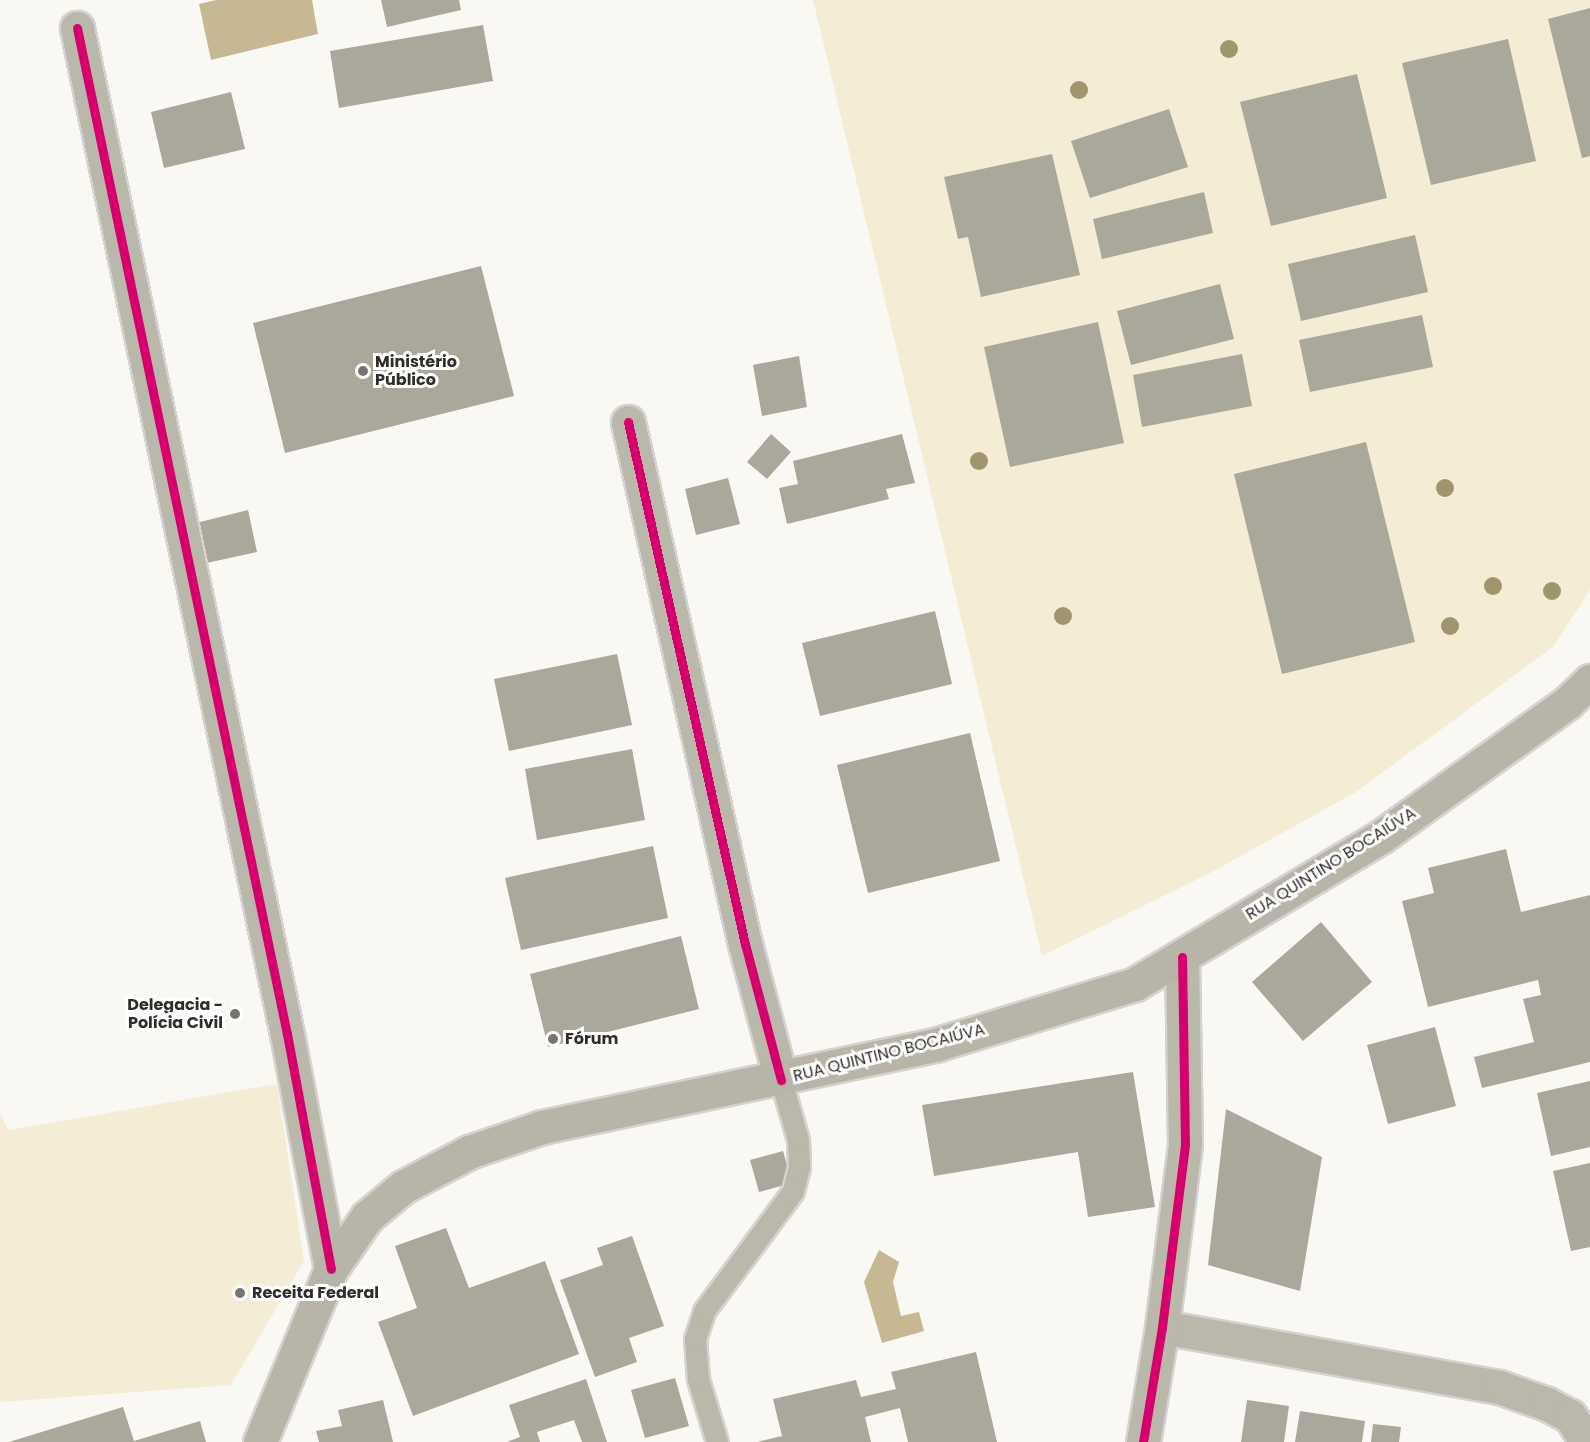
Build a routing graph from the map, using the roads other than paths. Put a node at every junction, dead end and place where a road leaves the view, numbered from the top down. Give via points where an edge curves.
1 (76, 28) dead end
2 (628, 422) dead end
3 (1590, 681) edge
4 (1182, 957) junction
5 (781, 1080) junction
6 (331, 1269) junction
7 (1162, 1327) junction
8 (260, 1442) edge
9 (717, 1442) edge
10 (1143, 1442) edge
11 (1587, 1442) edge

1 - 6 street via 282,1011
2 - 5 street via 745,944
3 - 4 main road, RUA QUINTINO BOCAIÚVA via 1567,703 1382,836
4 - 5 main road, RUA QUINTINO BOCAIÚVA via 1124,987 938,1044
4 - 7 street via 1185,1145
5 - 6 main road, RUA QUINTINO BOCAIÚVA via 542,1127 470,1152 403,1187 367,1217
5 - 9 lane via 798,1140 799,1167 793,1191 704,1311 696,1340 698,1379
6 - 8 main road, RUA QUINTINO BOCAIÚVA
7 - 10 street
7 - 11 street via 1499,1387 1570,1416

